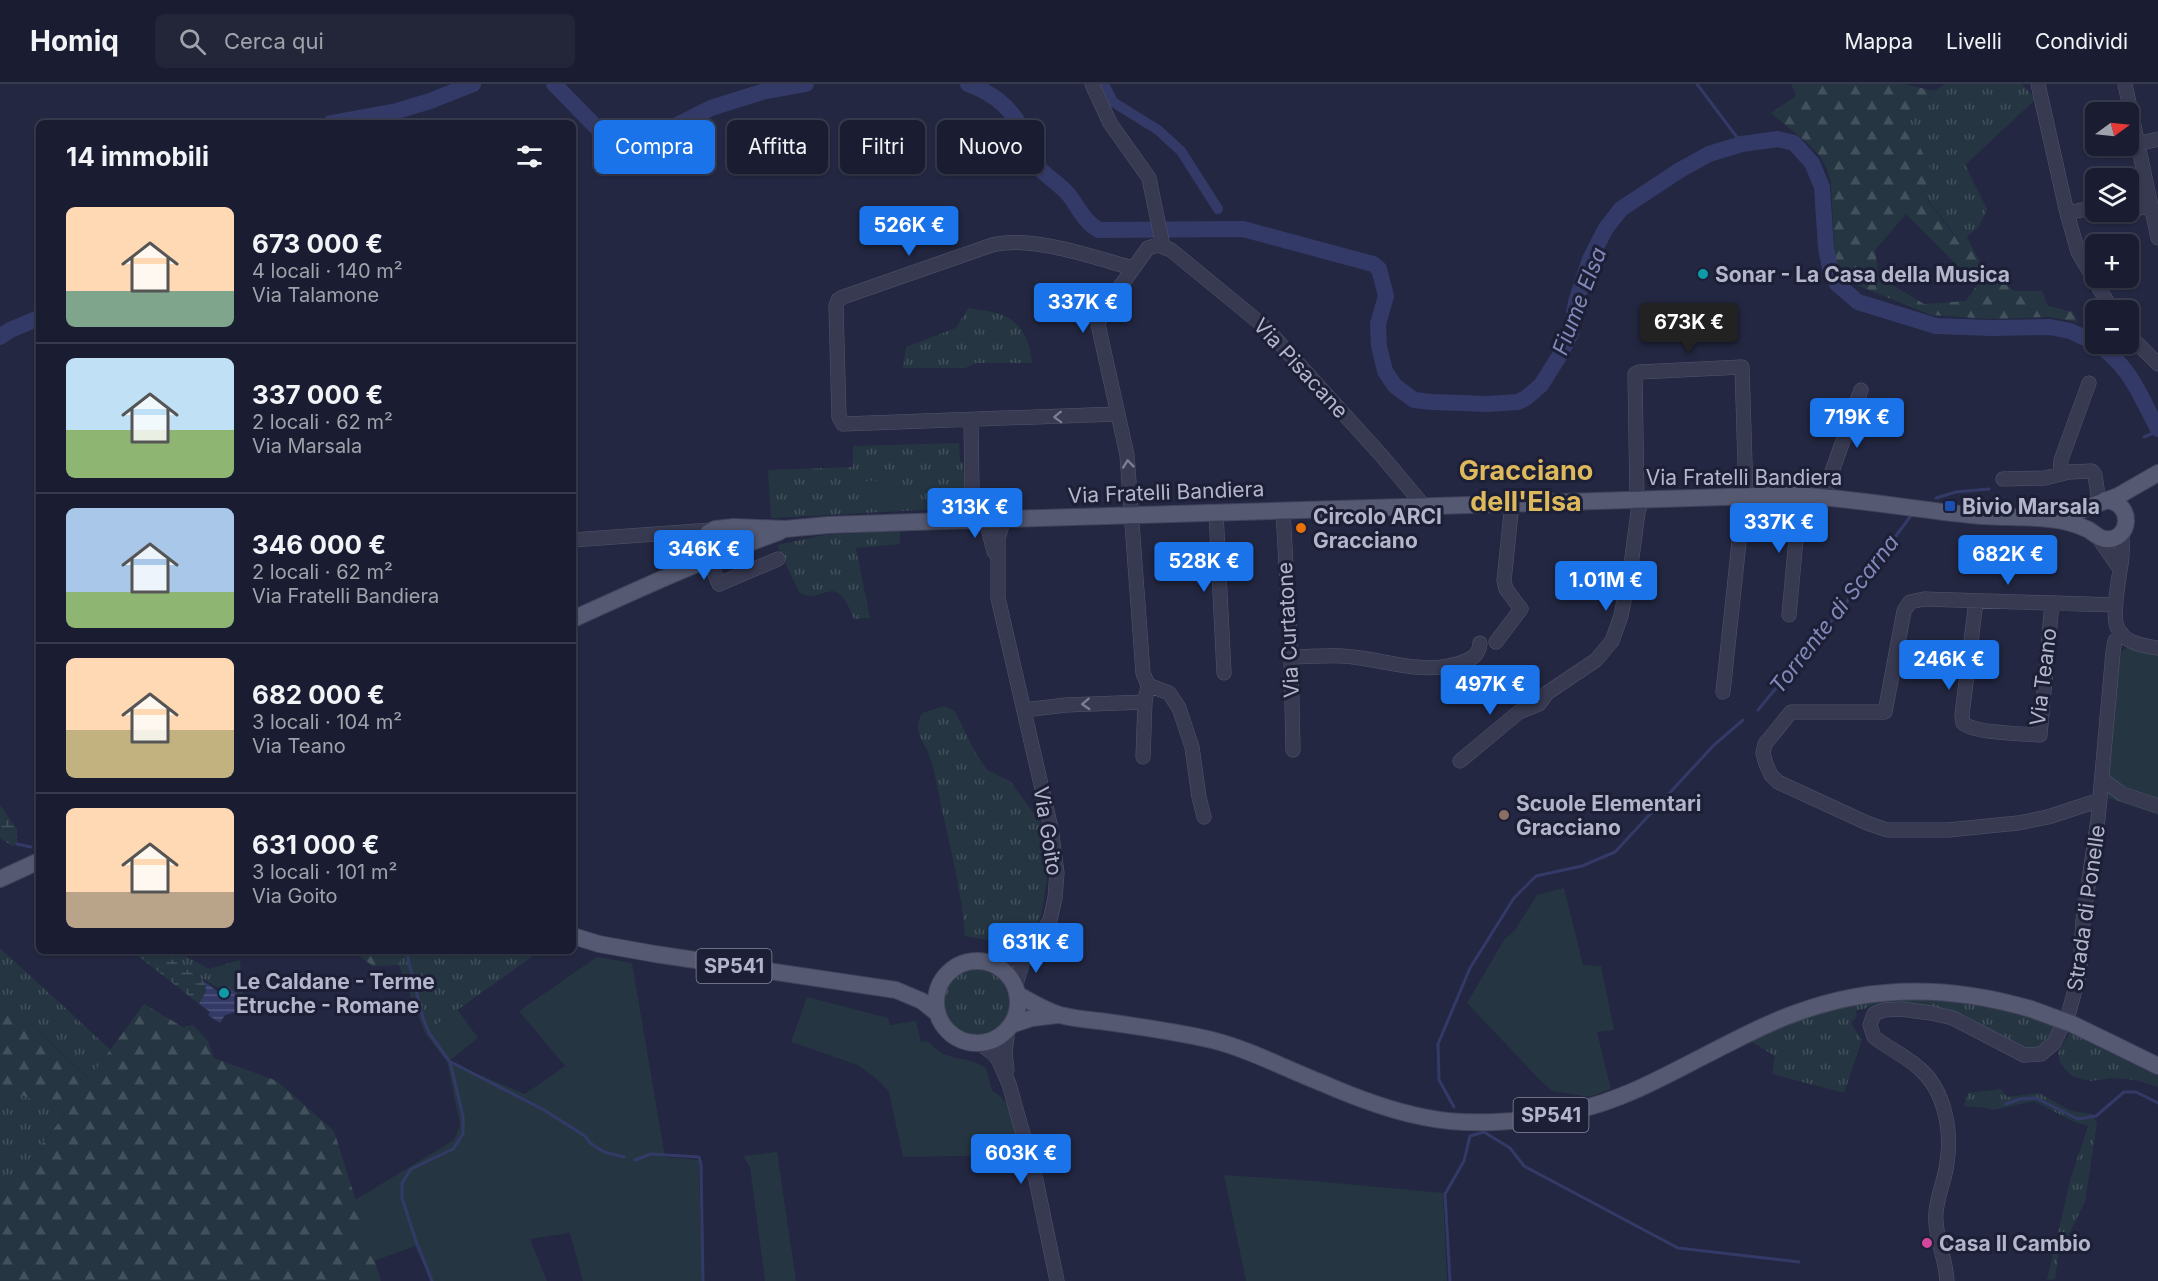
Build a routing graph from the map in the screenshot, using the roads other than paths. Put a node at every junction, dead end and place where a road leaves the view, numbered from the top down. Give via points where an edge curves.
1 (1092, 84) edge
2 (2125, 84) edge
3 (2042, 87) edge
4 (2129, 102) edge
5 (2158, 140) edge
6 (2139, 144) edge
7 (2139, 149) edge
8 (2139, 200) edge
9 (2150, 200) junction
10 (2139, 205) edge
11 (2085, 209) edge
12 (2067, 213) junction
13 (2158, 238) edge
14 (1162, 241) junction
15 (1132, 268) junction
16 (2106, 300) edge
17 (2139, 345) edge
18 (2158, 364) edge
19 (2089, 383) dead end
20 (1862, 390) dead end
21 (1117, 414) junction
22 (971, 420) junction
23 (2060, 474) junction
24 (2153, 476) edge
25 (2003, 479) dead end
26 (972, 493) junction
27 (1745, 496) junction
28 (1800, 496) junction
29 (1823, 497) junction
30 (1639, 499) junction
31 (2100, 502) junction
32 (1512, 503) junction
33 (1424, 506) junction
34 (1283, 510) junction
35 (1216, 512) junction
36 (1132, 515) junction
37 (2048, 518) junction
38 (1007, 519) junction
39 (959, 520) junction
40 (986, 520) junction
41 (738, 527) junction
42 (2124, 527) junction
43 (785, 530) junction
44 (2094, 534) junction
45 (708, 536) junction
46 (576, 540) edge
47 (742, 546) junction
48 (713, 559) junction
49 (778, 559) dead end
50 (997, 563) junction
51 (2120, 569) junction
52 (679, 571) junction
53 (1976, 602) junction
54 (2052, 603) junction
55 (2116, 605) junction
56 (1789, 615) dead end
57 (576, 618) edge
58 (2122, 634) junction
59 (1496, 642) dead end
60 (1480, 643) dead end
61 (2158, 648) edge
62 (1291, 657) junction
63 (1224, 673) dead end
64 (1148, 685) junction
65 (1724, 692) dead end
66 (1145, 702) junction
67 (1024, 710) junction
68 (1293, 750) dead end
69 (1143, 757) dead end
70 (1460, 761) dead end
71 (2102, 779) junction
72 (2100, 800) junction
73 (2158, 806) edge
74 (1204, 818) dead end
75 (36, 862) edge
76 (0, 879) edge
77 (576, 937) edge
78 (1032, 948) junction
79 (994, 965) junction
80 (942, 980) junction
81 (896, 990) junction
82 (1016, 991) junction
83 (937, 1013) junction
84 (1061, 1015) junction
85 (1009, 1027) junction
86 (979, 1043) junction
87 (2158, 1066) edge
88 (1009, 1084) junction
89 (1057, 1281) edge
90 (1947, 1281) edge

1 - 14 street via 1110,123 1148,174
2 - 4 street
3 - 12 street
5 - 6 street
7 - 9 street
8 - 9 street
9 - 10 street
9 - 13 street
11 - 12 street
12 - 16 street via 2081,260
14 - 15 street via 1150,247
14 - 33 street, Via Pisacane via 1266,328
15 - 21 street via 1098,321
15 - 22 street via 1037,244 1005,243 840,298 836,310 841,423
17 - 18 street
19 - 23 street via 2061,460
20 - 29 street
21 -> 22 street
36 -> 21 street via 1126,447
22 - 26 street
23 - 25 street
23 - 31 street via 2093,472
24 - 31 main road, Via Fratelli Bandiera
24 - 42 main road via 2132,503
26 - 39 street
26 - 40 street, Via Goito
27 - 28 main road, Via Fratelli Bandiera
27 - 30 main road, Via Fratelli Bandiera
27 - 30 street via 1742,367 1635,374
27 - 65 street
28 - 29 main road, Via Fratelli Bandiera
28 - 56 street
29 - 37 main road, Via Fratelli Bandiera via 1974,516
30 - 32 main road, Via Fratelli Bandiera
30 - 70 street via 1631,565 1612,641 1596,660 1547,693 1539,704 1519,712
31 - 37 main road, Via Fratelli Bandiera
31 - 42 main road via 2121,507
31 - 44 main road via 2090,509 2088,520
32 - 33 main road, Via Fratelli Bandiera
32 - 59 street via 1504,581 1521,609
33 - 34 main road, Via Fratelli Bandiera
34 - 35 main road, Via Fratelli Bandiera
34 - 62 street, Via Curtatone
35 - 36 main road, Via Fratelli Bandiera
35 - 63 street
36 - 38 main road, Via Fratelli Bandiera
36 - 64 street via 1143,673
37 - 44 main road, Via Fratelli Bandiera
38 - 40 main road, Via Fratelli Bandiera
38 - 50 street, Via Goito via 999,534
39 - 40 main road, Via Fratelli Bandiera
39 - 43 main road, Via Fratelli Bandiera
40 - 50 street, Via Goito
41 - 43 main road, Via Fratelli Bandiera
41 - 45 main road, Via Fratelli Bandiera
41 - 47 main road via 744,538
42 - 44 main road via 2113,538
42 - 51 street
43 - 47 main road, Via Fratelli Bandiera
44 - 51 street
45 - 46 street
45 - 48 main road
45 - 52 main road, Via Fratelli Bandiera via 699,555
47 - 48 main road, Via Fratelli Bandiera
48 - 49 street via 719,584
48 - 52 main road, Via Fratelli Bandiera
50 - 67 street, Via Goito via 998,598
51 - 55 street
52 - 57 main road, Via Fratelli Bandiera
53 - 54 street, Via Teano
53 - 54 street, Via Teano via 1963,722 1968,727 2040,735
53 - 72 street, Via Teano via 1924,599 1908,603 1885,712 1790,713 1764,747 1766,764 1776,780 1887,830 1948,830 2026,822
54 - 55 street, Via Teano
55 - 58 street via 2116,625
58 - 61 street via 2136,643
58 - 71 street, Strada di Ponelle via 2115,641 2113,652
60 - 62 street via 1474,656 1439,667 1405,667 1343,656
62 - 68 street, Via Curtatone
64 - 66 street
64 - 74 street via 1170,693 1179,708 1192,747
66 -> 67 street
66 - 69 street
67 - 78 street, Via Goito via 1057,868 1052,915
71 - 72 street, Strada di Ponelle
71 - 73 street via 2122,794
72 - 90 street, Strada di Ponelle via 2079,979 2069,1012 2050,1049 2024,1055 1963,1022 1925,1012 1884,1010 1871,1020 1874,1037 1928,1077 1945,1114 1948,1153 1935,1220
75 - 76 main road
77 - 81 main road, SP541 via 655,954
78 - 79 street, Via Goito
78 - 82 street, Via Goito via 1022,964
79 - 80 main road, SP541 via 960,965
79 - 82 main road, SP541 via 1009,978
80 - 81 main road, SP541 via 924,987
80 - 83 main road via 937,990
81 - 83 main road, SP541 via 926,1003
82 - 84 main road, SP541 via 1037,1006
82 - 85 main road via 1017,1005
83 - 86 main road, SP541 via 953,1035 965,1042
84 - 85 main road, SP541
84 - 87 main road, SP541, bridge via 1213,1040 1383,1107 1426,1118 1474,1121 1552,1115 1600,1104 1787,1016 1850,997 1902,991 1938,991 2031,1009 2072,1024
85 - 86 main road, SP541 via 997,1038
85 - 88 street via 1005,1052
86 - 88 street via 999,1061
88 - 89 street via 1036,1180

